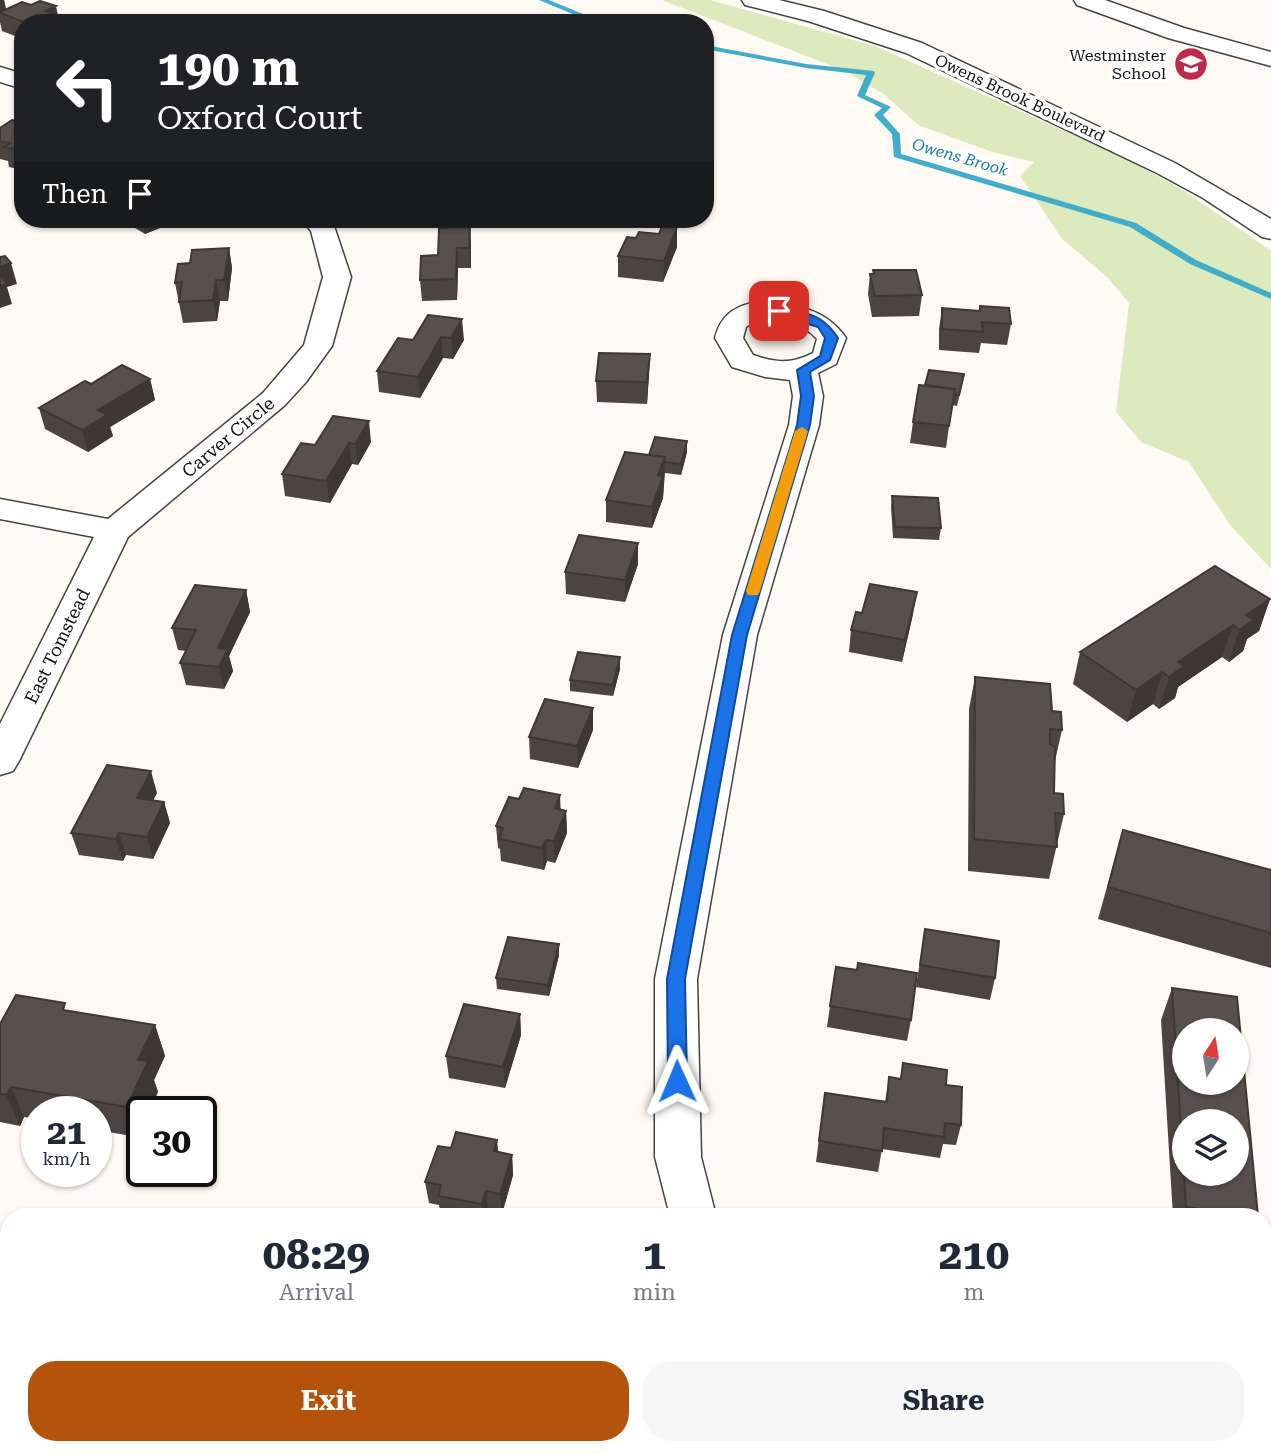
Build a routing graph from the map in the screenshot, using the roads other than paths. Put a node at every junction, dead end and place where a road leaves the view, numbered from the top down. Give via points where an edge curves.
1 (753, 0) edge
2 (1085, 0) edge
3 (1271, 59) edge
4 (323, 228) edge
5 (1271, 231) edge
6 (803, 370) dead end
7 (0, 509) edge
8 (114, 531) junction
9 (0, 761) edge
10 (691, 1208) edge

1 - 5 street, Owens Brook Boulevard via 828,19 925,53 1166,168
2 - 3 street via 1176,33
4 - 8 street, Carver Circle via 337,277 318,346 274,399
6 - 10 street via 808,396 804,425 740,635 676,979 678,1157
7 - 8 street
8 - 9 street, East Tomstead

